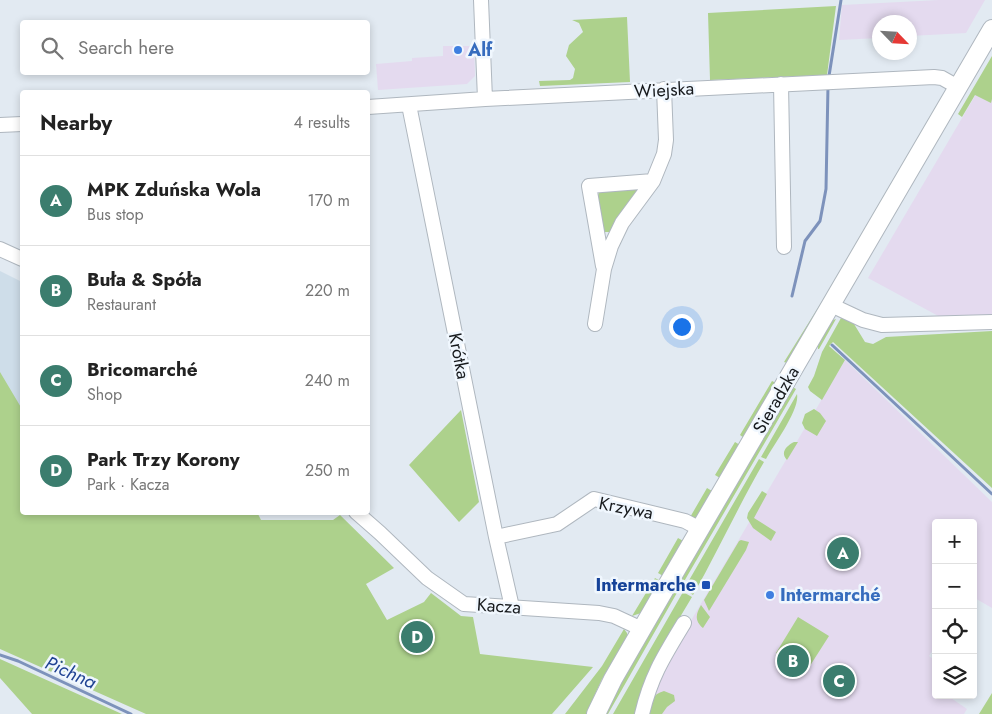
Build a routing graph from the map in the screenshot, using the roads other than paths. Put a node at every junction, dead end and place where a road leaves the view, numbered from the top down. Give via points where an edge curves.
1 (481, 0) edge
2 (992, 29) edge
3 (781, 84) junction
4 (958, 87) junction
5 (664, 90) junction
6 (485, 99) junction
7 (409, 106) junction
8 (370, 108) edge
9 (20, 124) edge
10 (0, 126) edge
11 (652, 181) junction
12 (784, 246) dead end
13 (0, 249) edge
14 (20, 258) edge
15 (604, 269) junction
16 (831, 305) junction
17 (992, 322) edge
18 (595, 324) dead end
19 (359, 515) edge
20 (700, 529) junction
21 (496, 537) junction
22 (512, 607) junction
23 (684, 623) dead end
24 (642, 629) junction
25 (596, 714) edge
26 (642, 714) edge

1 - 6 street
2 - 4 main road, Sieradzka
3 - 4 street, Wiejska via 934,77
3 - 5 street, Wiejska
3 - 12 street
4 - 16 main road, Sieradzka
5 - 6 street, Wiejska
5 - 11 street via 666,140 662,160
6 - 7 street, Wiejska
7 - 8 street, Wiejska
7 - 21 street, Krótka
9 - 10 street
11 - 15 street via 622,223
11 - 15 street via 589,186
13 - 14 street
15 - 18 street
16 - 17 street via 882,325
16 - 20 main road, Sieradzka
19 - 22 street, Kacza via 426,578 464,604
20 - 21 street, Krzywa via 685,521 594,499 557,524
20 - 24 main road, Sieradzka
21 - 22 street, Krótka
22 - 24 street, Kacza via 599,613
23 - 26 street via 658,666
24 - 25 main road, Sieradzka

